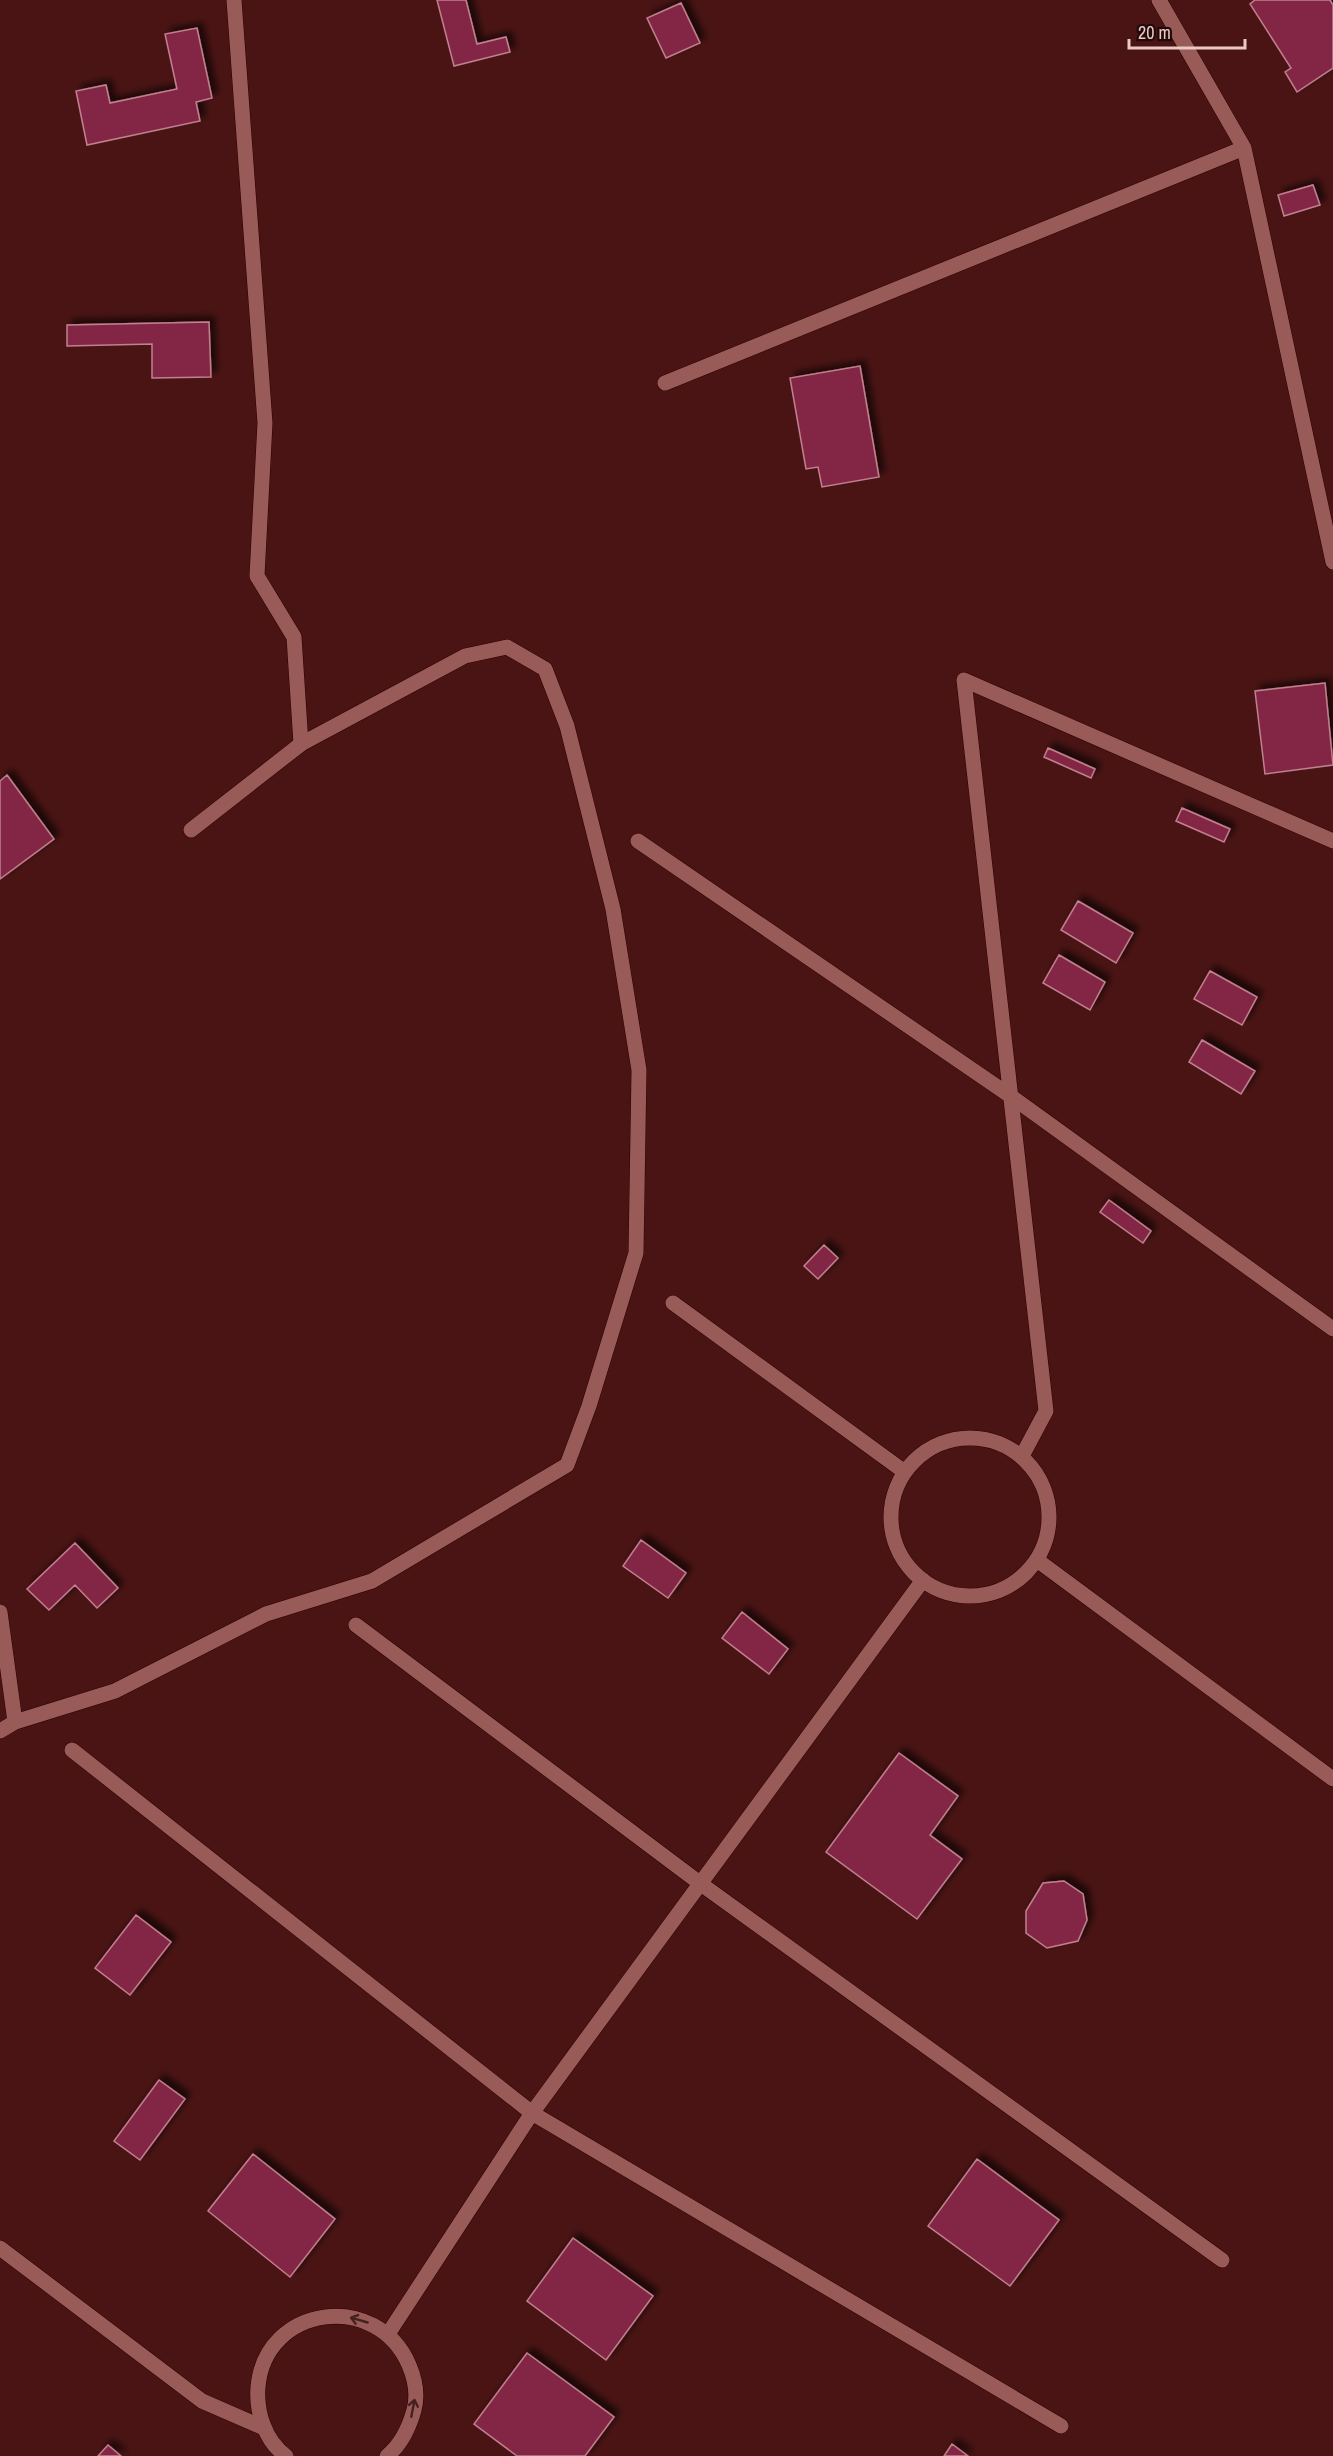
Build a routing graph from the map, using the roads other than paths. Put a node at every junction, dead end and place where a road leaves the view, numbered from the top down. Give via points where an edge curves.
1 (234, 0) edge
2 (1159, 0) edge
3 (1244, 148) junction
4 (664, 383) dead end
5 (1333, 562) edge
6 (301, 744) junction
7 (191, 830) dead end
8 (638, 841) dead end
9 (1333, 842) edge
10 (1012, 1097) junction
11 (673, 1303) dead end
12 (1333, 1329) edge
13 (1022, 1456) junction
14 (902, 1470) junction
15 (1037, 1560) junction
16 (923, 1580) junction
17 (0, 1612) edge
18 (356, 1625) dead end
19 (15, 1722) junction
20 (0, 1731) edge
21 (72, 1750) dead end
22 (1333, 1779) edge
23 (701, 1884) junction
24 (532, 2112) junction
25 (0, 2248) edge
26 (1222, 2260) dead end
27 (388, 2334) junction
28 (1061, 2426) dead end
29 (264, 2428) junction
30 (286, 2456) edge
31 (387, 2456) edge

1 - 6 street via 265,423 257,576 294,637
2 - 3 street
3 - 4 street
3 - 5 street
6 - 7 street
6 - 19 street via 465,656 507,647 545,669 567,726 613,909 639,1070 636,1253 567,1465 372,1581 266,1614 115,1692
8 - 10 street
9 - 10 street via 964,680
10 - 12 street
10 - 13 street via 1046,1411
11 - 14 street
13 - 14 street via 1000,1443 974,1438 947,1441 922,1453
13 - 15 street via 1039,1476 1048,1500 1049,1525
14 - 16 street via 893,1497 891,1525 898,1551 913,1573
15 - 16 street via 1030,1571 1009,1587 986,1596 960,1596 935,1589
15 - 22 street
16 - 23 street
17 - 19 street
18 - 23 street
19 - 20 street
21 - 24 street
23 - 24 street
23 - 26 street
24 - 27 street
24 - 28 street
25 - 29 street via 202,2401
27 -> 29 street via 366,2321 340,2315 313,2318 289,2331 270,2350 259,2375 257,2402
31 -> 27 street via 409,2427 416,2403 414,2377 404,2354
29 - 30 street

